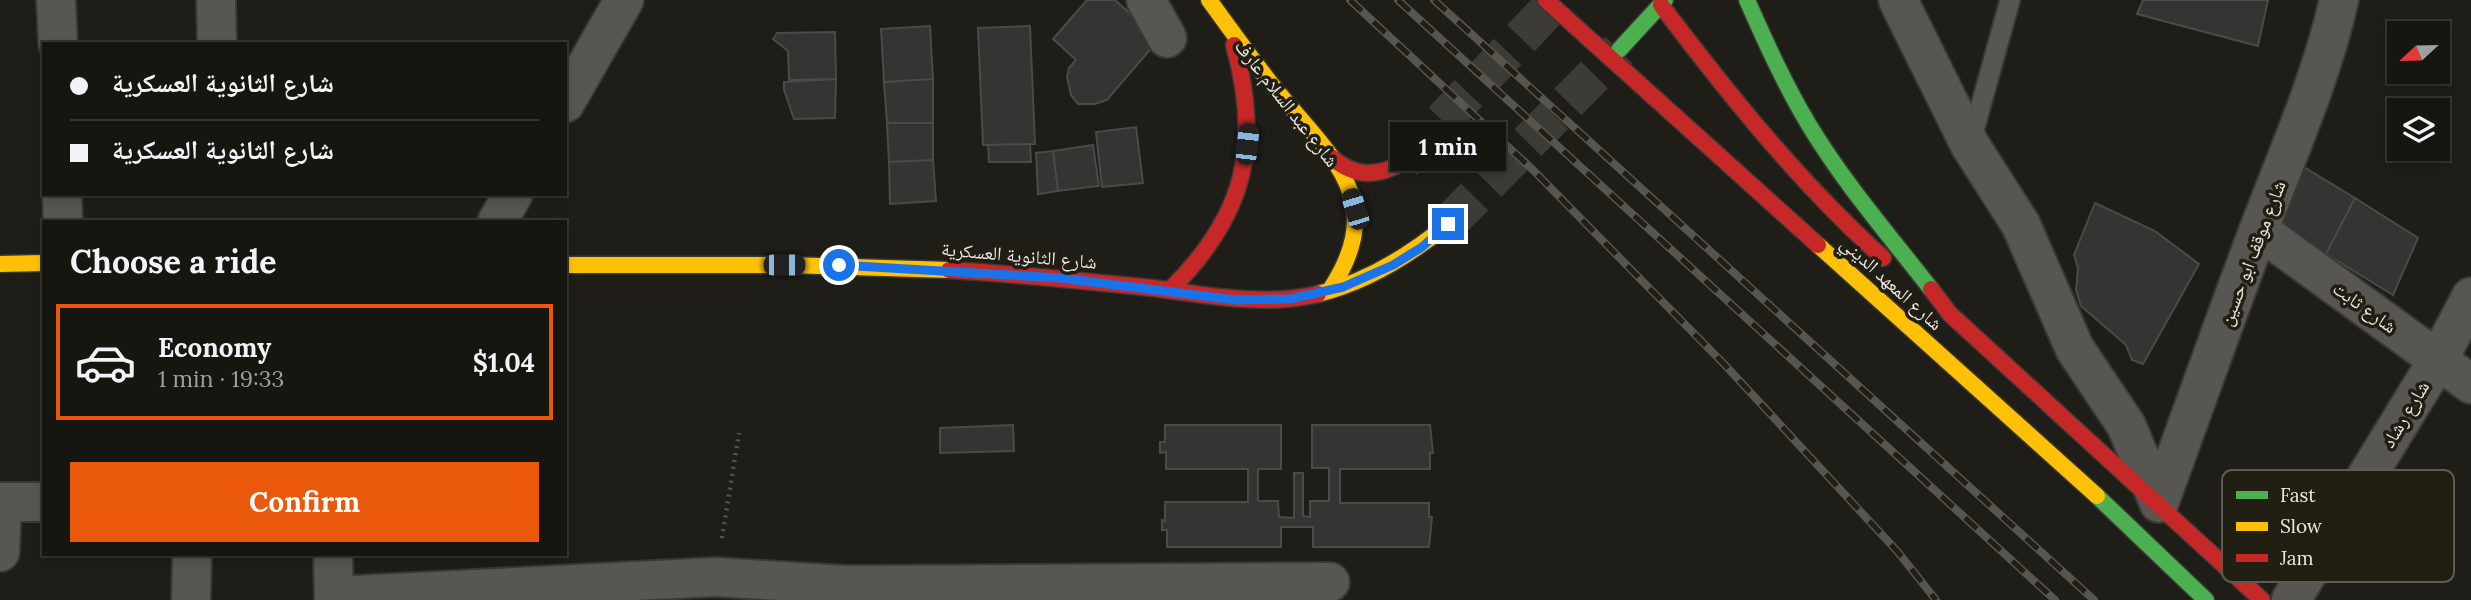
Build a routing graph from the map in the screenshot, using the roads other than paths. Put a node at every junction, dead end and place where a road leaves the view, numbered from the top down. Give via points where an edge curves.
1 (57, 0) edge
2 (216, 0) edge
3 (624, 0) edge
4 (1146, 0) edge
5 (1209, 0) edge
6 (1546, 0) edge
7 (1747, 0) edge
8 (1898, 0) edge
9 (2010, 0) edge
10 (2339, 0) edge
11 (1663, 3) edge
12 (1228, 26) junction
13 (1167, 38) dead end
14 (58, 42) edge
15 (216, 42) edge
16 (1619, 50) tunnel mouth
17 (567, 100) edge
18 (1970, 145) junction
19 (1331, 157) junction
20 (1403, 162) tunnel mouth
21 (62, 196) edge
22 (512, 196) edge
23 (62, 220) edge
24 (498, 220) edge
25 (1448, 224) tunnel mouth
26 (2259, 230) junction
27 (42, 263) edge
28 (0, 264) edge
29 (567, 265) edge
30 (1170, 290) junction
31 (1331, 290) junction
32 (2471, 297) edge
33 (1950, 314) junction
34 (2438, 360) junction
35 (2471, 384) edge
36 (2371, 470) edge
37 (1, 502) edge
38 (42, 502) edge
39 (2159, 503) junction
40 (0, 552) edge
41 (192, 556) edge
42 (333, 556) edge
43 (2222, 562) edge
44 (1330, 582) dead end
45 (2243, 582) edge
46 (2302, 582) edge
47 (715, 588) edge
48 (519, 594) edge
49 (334, 598) edge
50 (191, 600) edge
51 (2206, 600) edge
52 (2262, 600) edge
53 (2291, 600) edge

1 - 14 street
2 - 15 street
3 - 17 street
4 - 13 street
5 - 12 main road, شارع عبد السلام عارف
6 - 51 main road, شارع المعهد الديني
7 - 33 main road, شارع المعهد الديني via 1810,127
8 - 18 street
9 - 18 lane
10 - 26 street, شارع موقف ابو حسين via 2301,127
11 - 16 main road
11 - 33 main road via 1718,81 1789,165 1866,243
12 - 19 main road, شارع عبد السلام عارف
12 - 30 main road via 1243,73 1249,120 1244,169 1228,214 1203,256
18 - 39 street via 2021,225 2075,349 2126,425
19 - 20 main road via 1353,173 1366,176 1392,170
19 - 31 main road, شارع عبد السلام عارف via 1347,181 1355,209 1355,238 1347,266
21 - 23 street
22 - 24 street
25 - 31 main road, شارع الثانوية العسكرية via 1393,265
26 - 34 street, شارع ثابت
26 - 39 street, شارع موقف ابو حسين
27 - 28 main road
29 - 30 main road, شارع الثانوية العسكرية via 908,268
30 - 31 main road, شارع الثانوية العسكرية via 1236,300 1290,299
32 - 34 street, شارع رشاد
33 - 39 main road, شارع المعهد الديني
34 - 35 street, شارع ثابت
34 - 36 street, شارع رشاد
37 - 38 street
37 - 40 street
39 - 43 main road, شارع المعهد الديني
41 - 50 street
42 - 49 street
44 - 47 street
45 - 52 main road, شارع المعهد الديني
46 - 53 street, شارع رشاد
47 - 48 street
48 - 49 street

